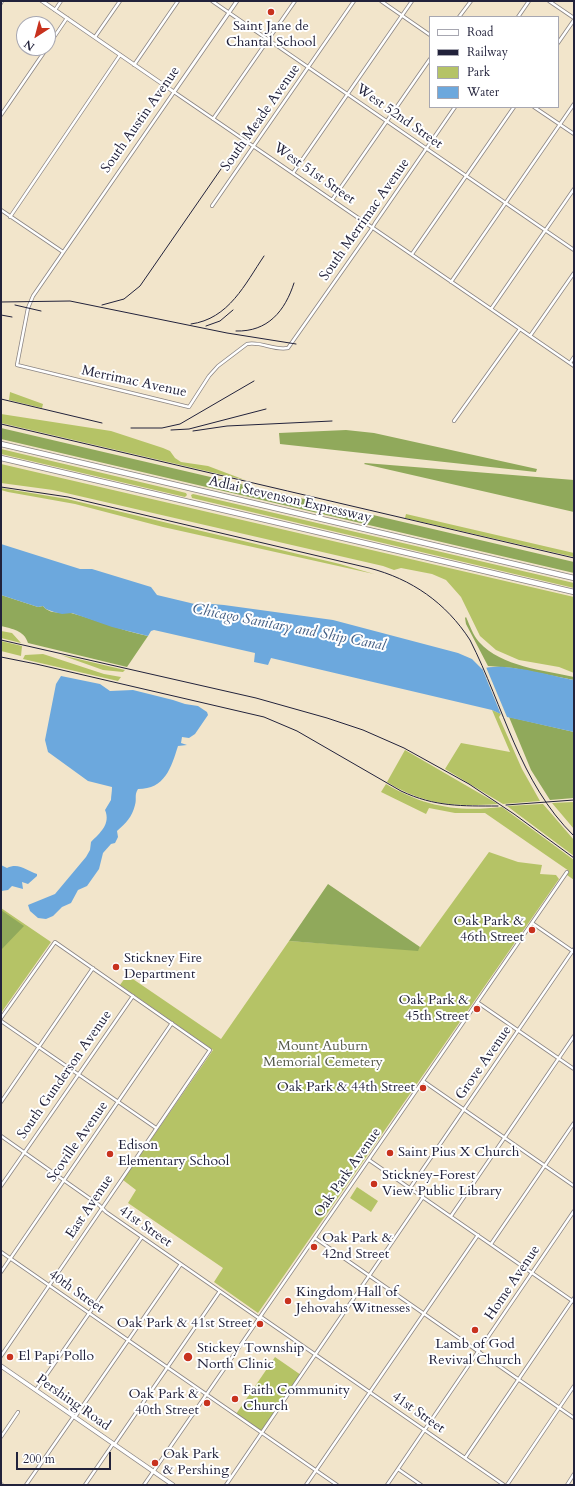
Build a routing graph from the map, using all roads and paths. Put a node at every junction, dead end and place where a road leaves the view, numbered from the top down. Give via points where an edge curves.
1 (42, 1) edge
2 (61, 1) edge
3 (120, 1) edge
4 (178, 1) edge
5 (212, 1) edge
6 (237, 1) edge
7 (295, 1) edge
8 (354, 1) edge
9 (381, 1) edge
10 (412, 1) edge
11 (471, 1) edge
12 (529, 1) edge
13 (549, 1) edge
14 (55, 10) junction
15 (229, 12) junction
16 (402, 16) junction
17 (461, 16) edge
18 (519, 16) edge
19 (67, 18) junction
20 (574, 19) edge
21 (56, 34) edge
22 (429, 34) edge
23 (94, 37) junction
24 (268, 40) junction
25 (559, 42) edge
26 (120, 55) junction
27 (41, 56) edge
28 (429, 60) edge
29 (134, 65) junction
30 (308, 67) junction
31 (174, 92) junction
32 (348, 94) junction
33 (574, 104) edge
34 (455, 108) edge
35 (513, 108) edge
36 (535, 108) edge
37 (1, 115) edge
38 (214, 119) junction
39 (387, 121) junction
40 (560, 125) junction
41 (574, 134) edge
42 (253, 146) junction
43 (427, 149) junction
44 (293, 173) junction
45 (466, 176) junction
46 (574, 189) edge
47 (332, 200) junction
48 (506, 203) junction
49 (212, 206) dead end
50 (1, 210) edge
51 (10, 217) junction
52 (372, 228) junction
53 (546, 230) junction
54 (574, 250) edge
55 (63, 252) junction
56 (412, 254) junction
57 (574, 273) edge
58 (451, 282) junction
59 (491, 309) junction
60 (520, 329) junction
61 (530, 336) junction
62 (291, 344) joint
63 (574, 357) edge
64 (570, 363) junction
65 (17, 365) joint
66 (574, 366) edge
67 (454, 421) dead end
68 (1, 444) edge
69 (1, 458) edge
70 (574, 578) edge
71 (574, 592) edge
72 (567, 872) dead end
73 (532, 923) junction
74 (573, 951) edge
75 (93, 968) junction
76 (133, 996) junction
77 (477, 1002) junction
78 (1, 1019) edge
79 (172, 1023) junction
80 (518, 1030) junction
81 (574, 1036) edge
82 (39, 1047) junction
83 (559, 1058) junction
84 (574, 1069) edge
85 (78, 1074) junction
86 (423, 1081) junction
87 (1, 1102) edge
88 (118, 1102) junction
89 (464, 1109) junction
90 (574, 1123) edge
91 (156, 1128) junction
92 (1, 1136) edge
93 (505, 1138) junction
94 (24, 1152) junction
95 (370, 1160) junction
96 (545, 1166) junction
97 (64, 1180) junction
98 (1, 1186) edge
99 (574, 1186) edge
100 (410, 1188) junction
101 (423, 1197) junction
102 (102, 1208) junction
103 (574, 1211) edge
104 (451, 1216) junction
105 (478, 1235) junction
106 (142, 1237) junction
107 (315, 1238) junction
108 (491, 1244) junction
109 (1, 1252) edge
110 (10, 1259) junction
111 (181, 1264) junction
112 (1, 1272) edge
113 (532, 1273) junction
114 (369, 1276) junction
115 (49, 1286) junction
116 (220, 1291) junction
117 (573, 1300) edge
118 (89, 1313) junction
119 (424, 1314) junction
120 (260, 1318) junction
121 (128, 1340) junction
122 (478, 1351) junction
123 (315, 1355) junction
124 (1, 1356) edge
125 (1, 1366) edge
126 (168, 1368) junction
127 (519, 1379) junction
128 (574, 1386) edge
129 (36, 1390) junction
130 (370, 1392) junction
131 (207, 1395) junction
132 (560, 1408) junction
133 (18, 1412) dead end
134 (74, 1417) junction
135 (574, 1418) edge
136 (425, 1430) junction
137 (262, 1433) junction
138 (1, 1437) edge
139 (114, 1444) junction
140 (465, 1458) junction
141 (398, 1469) junction
142 (316, 1471) junction
143 (153, 1472) junction
144 (574, 1474) edge
145 (26, 1485) edge
146 (85, 1485) edge
147 (144, 1485) edge
148 (173, 1485) edge
149 (226, 1485) edge
150 (306, 1485) edge
151 (337, 1485) edge
152 (387, 1485) edge
153 (421, 1485) edge
154 (506, 1485) edge
155 (566, 1485) edge

1 - 14 street, West 51st Street
2 - 14 street
3 - 23 street
4 - 29 street
5 - 15 street, West 52nd Street
6 - 15 street, South Austin Avenue
7 - 24 street
8 - 30 street, South Meade Avenue
9 - 16 street
10 - 16 street
11 - 17 street
12 - 18 street
13 - 20 street
14 - 19 street, West 51st Street
15 - 24 street, West 52nd Street
15 - 31 street, South Austin Avenue
16 - 22 street
16 - 32 street
19 - 21 street
19 - 23 street, West 51st Street
20 - 25 street
23 - 26 street, West 51st Street
24 - 30 street, West 52nd Street
24 - 38 street
26 - 29 street, West 51st Street
26 - 51 street
27 - 37 street
28 - 39 street
29 - 31 street, West 51st Street
30 - 32 street, West 52nd Street
30 - 42 street, South Meade Avenue
31 - 38 street, West 51st Street
31 - 55 street, South Austin Avenue
32 - 39 street, West 52nd Street
32 - 44 street
33 - 40 street
34 - 43 street, South Merrimac Avenue
35 - 45 street
36 - 40 street
38 - 42 street, West 51st Street
39 - 43 street, West 52nd Street
39 - 47 street
40 - 41 street
40 - 48 street
42 - 44 street, West 51st Street
42 - 49 street, South Meade Avenue
43 - 45 street, West 52nd Street
43 - 52 street, South Merrimac Avenue
44 - 47 street, West 51st Street
45 - 48 street, West 52nd Street
45 - 56 street
46 - 53 street
47 - 52 street, West 51st Street
48 - 53 street, West 52nd Street
48 - 58 street
50 - 51 street
51 - 55 street
52 - 56 street, West 51st Street
52 - 62 street, South Merrimac Avenue
53 - 54 street, West 52nd Street
53 - 59 street
55 - 65 street, South Austin Avenue via 31,301
56 - 58 street, West 51st Street
57 - 61 street
58 - 59 street, West 51st Street
59 - 60 street, West 51st Street
60 - 61 street, West 51st Street
60 - 67 street
61 - 64 street, West 51st Street
62 - 65 street, Merrimac Avenue via 284,349 247,344 213,371 189,407
63 - 64 street
64 - 66 street, West 51st Street
68 - 70 highway, Adlai Stevenson Expressway
69 - 71 highway, Adlai Stevenson Expressway
72 - 73 street, Oak Park Avenue
73 - 74 street
73 - 77 street, Oak Park Avenue
74 - 80 street, Grove Avenue
75 - 76 street
75 - 78 street via 54,942
75 - 82 street
76 - 79 street
76 - 85 street, South Gunderson Avenue
77 - 80 street
77 - 86 street, Oak Park Avenue
78 - 82 street
79 - 88 street, Scoville Avenue
79 - 91 street, East Avenue via 210,1050
80 - 83 street
80 - 89 street, Grove Avenue
81 - 83 street
82 - 85 street
82 - 87 street
83 - 84 street
83 - 93 street
85 - 88 street
85 - 94 street, South Gunderson Avenue
86 - 89 street
86 - 95 street, Oak Park Avenue
88 - 91 street
88 - 97 street, Scoville Avenue
89 - 93 street
89 - 100 street, Grove Avenue
90 - 96 street
91 - 102 street, East Avenue
92 - 94 street, 41st Street
93 - 96 street
93 - 104 street
94 - 97 street, 41st Street
94 - 98 street, South Gunderson Avenue
95 - 100 street
95 - 107 street, Oak Park Avenue
96 - 99 street
96 - 108 street
97 - 102 street, 41st Street
97 - 110 street, Scoville Avenue
100 - 101 street
101 - 104 street
101 - 114 street
102 - 106 street, 41st Street
102 - 115 street, East Avenue
103 - 113 street, Home Avenue
104 - 105 street
105 - 108 street
105 - 119 street
106 - 111 street, 41st Street
106 - 118 street
107 - 114 street
107 - 120 street, Oak Park Avenue
108 - 113 street
109 - 110 street, 40th Street
110 - 112 street, Scoville Avenue
110 - 115 street, 40th Street
111 - 116 street, 41st Street
111 - 121 street
113 - 117 street
113 - 122 street, Home Avenue
114 - 119 street
114 - 123 street
115 - 118 street, 40th Street
115 - 124 street, East Avenue
116 - 120 street, 41st Street
116 - 126 street
117 - 127 street
118 - 121 street, 40th Street
118 - 129 street
119 - 122 street
119 - 130 street
120 - 123 street, 41st Street
120 - 131 street, Oak Park Avenue
121 - 126 street, 40th Street
121 - 134 street
122 - 127 street
122 - 136 street, Home Avenue
123 - 130 street, 41st Street
123 - 137 street
125 - 129 main road, Pershing Road
126 - 131 street, 40th Street
126 - 139 street
127 - 132 street
127 - 140 street
128 - 132 street
129 - 134 main road, Pershing Road
130 - 136 street, 41st Street
130 - 142 street
131 - 137 street, 40th Street
131 - 143 street, Oak Park Avenue
132 - 135 street
132 - 154 street
133 - 138 street
134 - 139 main road, Pershing Road
134 - 145 street
136 - 140 street, 41st Street
136 - 141 street, Home Avenue
137 - 142 street, 40th Street
137 - 149 street
139 - 143 main road, Pershing Road
139 - 146 street
140 - 154 street, 41st Street
141 - 152 street, Home Avenue
141 - 153 street
142 - 150 street
142 - 151 street, 40th Street
143 - 147 street, Oak Park Avenue
143 - 148 main road, Pershing Road
144 - 155 street

